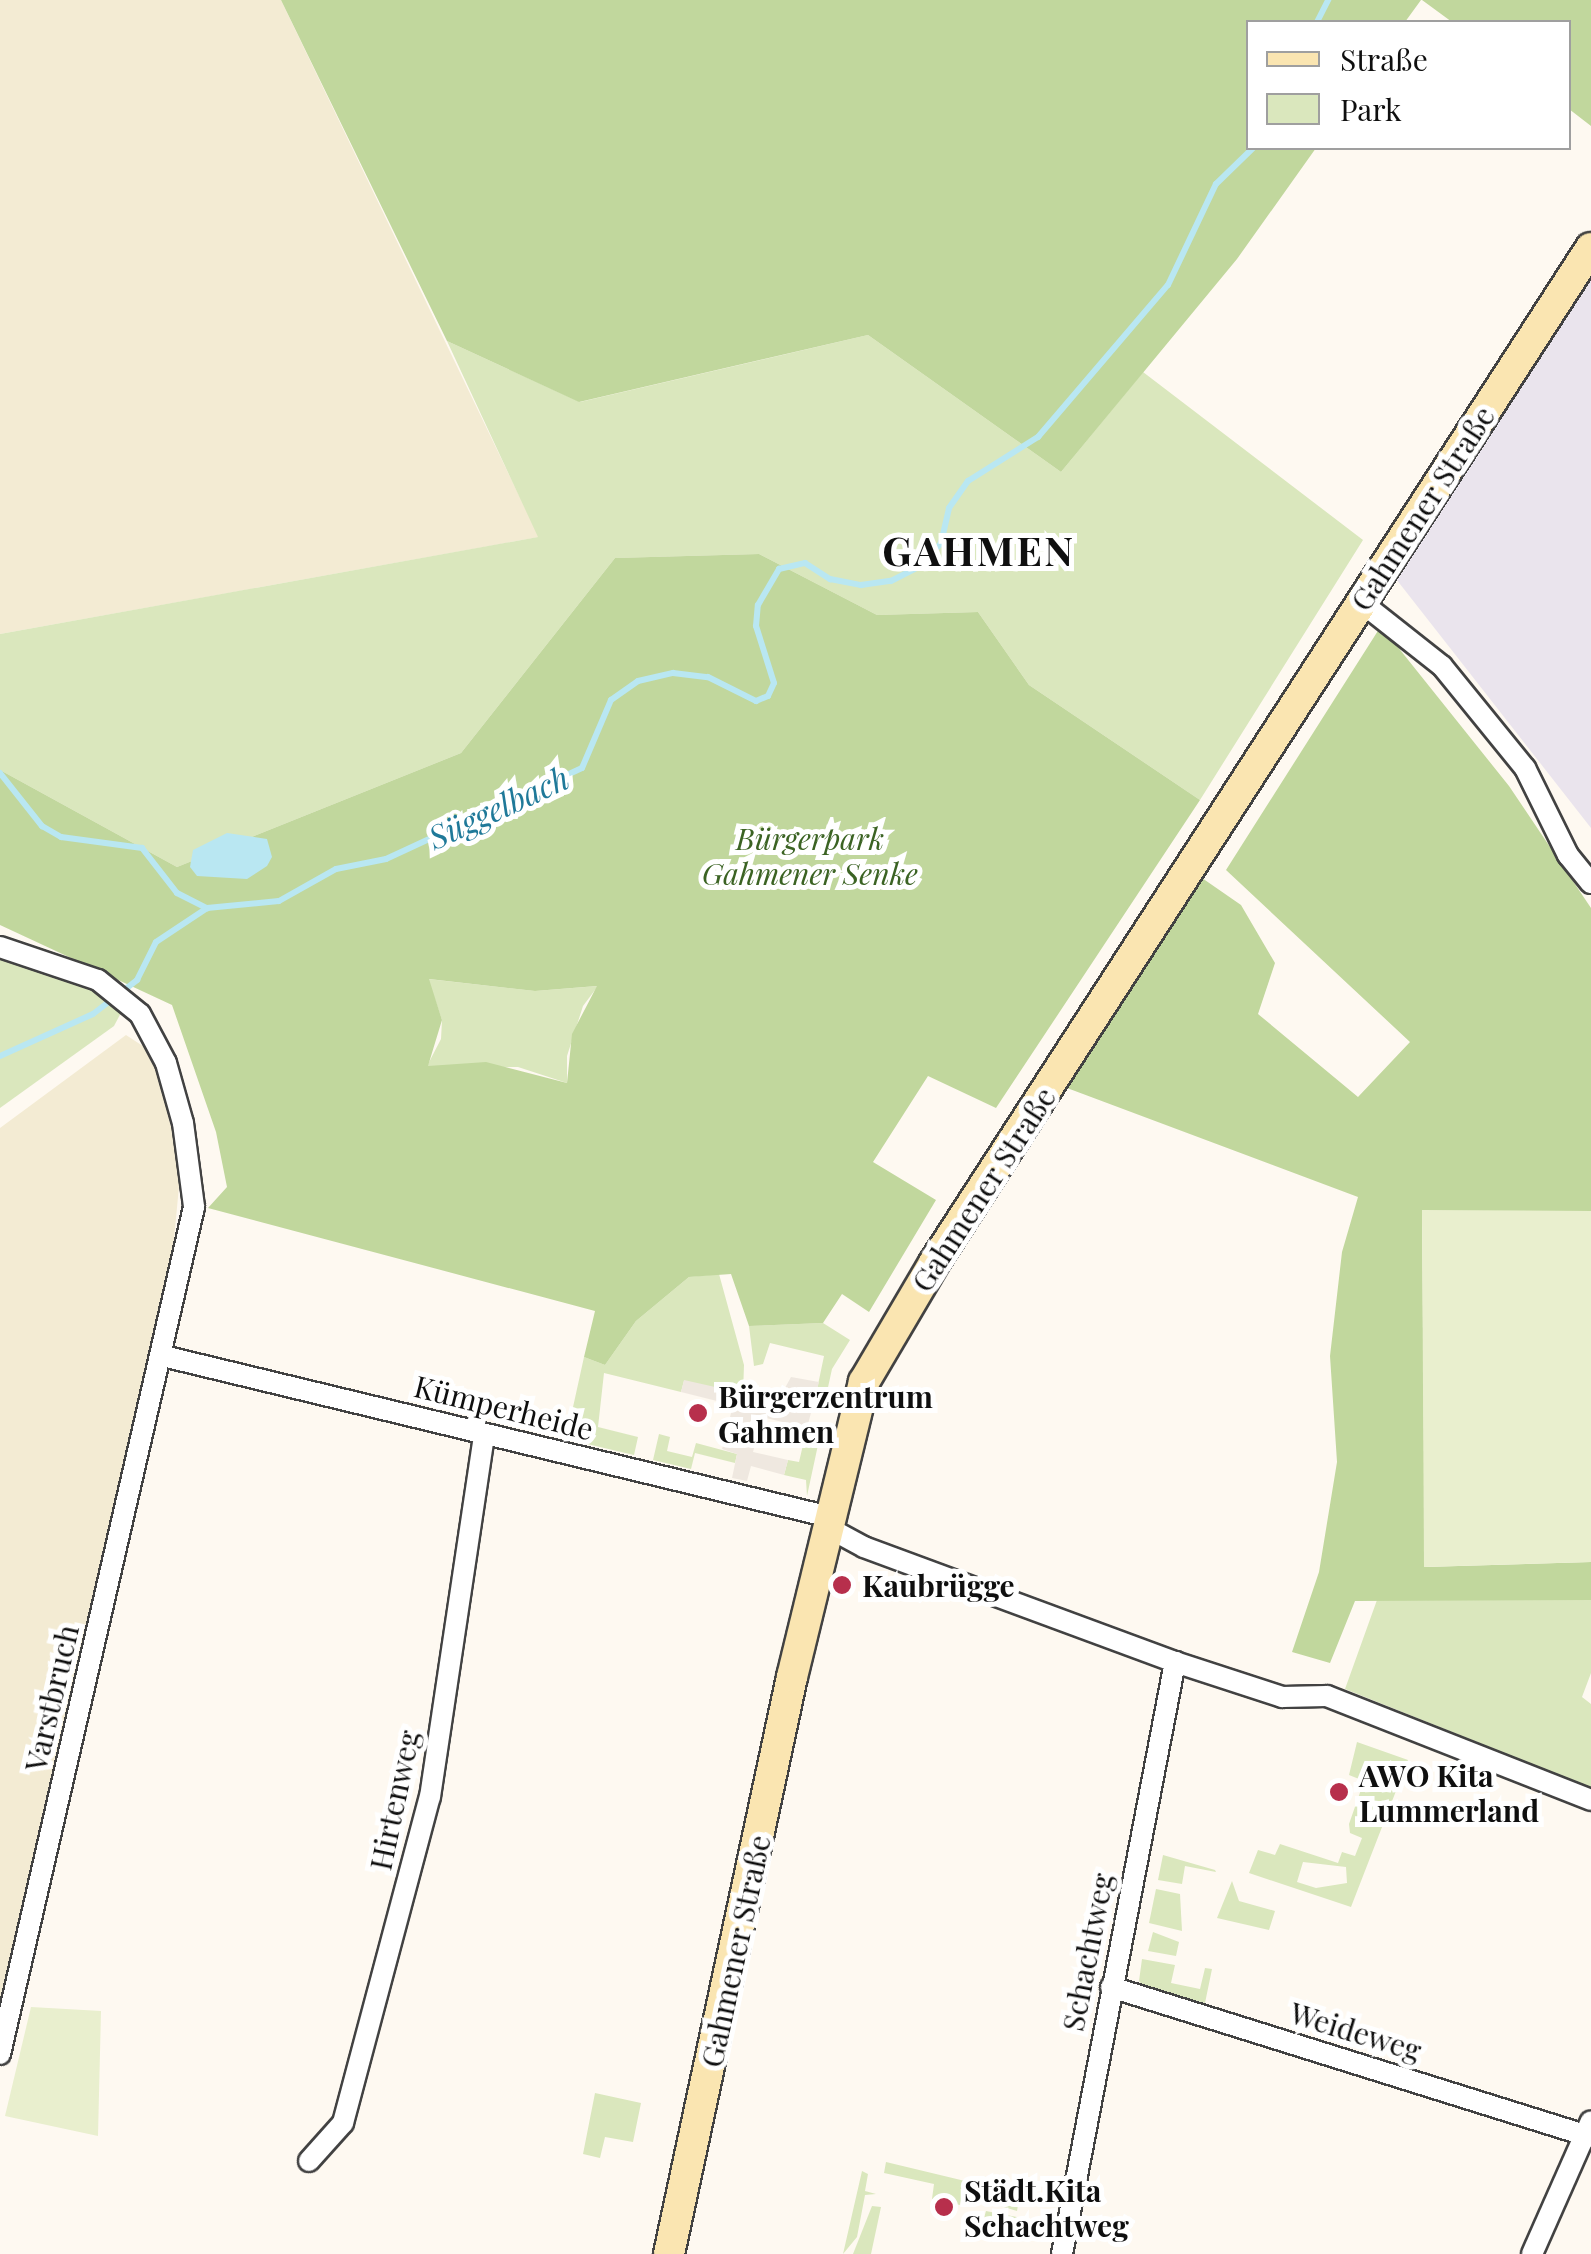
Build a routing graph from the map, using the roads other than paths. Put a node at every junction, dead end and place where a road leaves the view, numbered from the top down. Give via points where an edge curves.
1 (1591, 248) edge
2 (1362, 602) junction
3 (1591, 884) edge
4 (0, 948) edge
5 (163, 1356) junction
6 (484, 1434) junction
7 (828, 1522) junction
8 (1175, 1662) junction
9 (1591, 1800) edge
10 (1111, 1987) junction
11 (0, 2054) edge
12 (1589, 2130) edge
13 (309, 2162) dead end
14 (669, 2254) edge
15 (1062, 2254) edge
16 (1532, 2254) edge

1 - 2 main road, Gahmener Straße
2 - 3 street via 1442,666 1525,768 1568,854
2 - 7 main road, Gahmener Straße via 880,1350 864,1382
4 - 5 street, Varstbruch via 98,980 128,1001 166,1063 194,1208
5 - 6 street, Kümperheide
5 - 11 street, Varstbruch
6 - 7 street, Kümperheide
6 - 13 street, Hirtenweg via 430,1797 344,2123
7 - 8 street via 864,1548
7 - 14 main road, Gahmener Straße
8 - 9 street via 1282,1697 1327,1696
8 - 10 street, Schachtweg
10 - 12 street, Weideweg
10 - 15 street, Schachtweg
12 - 16 street

